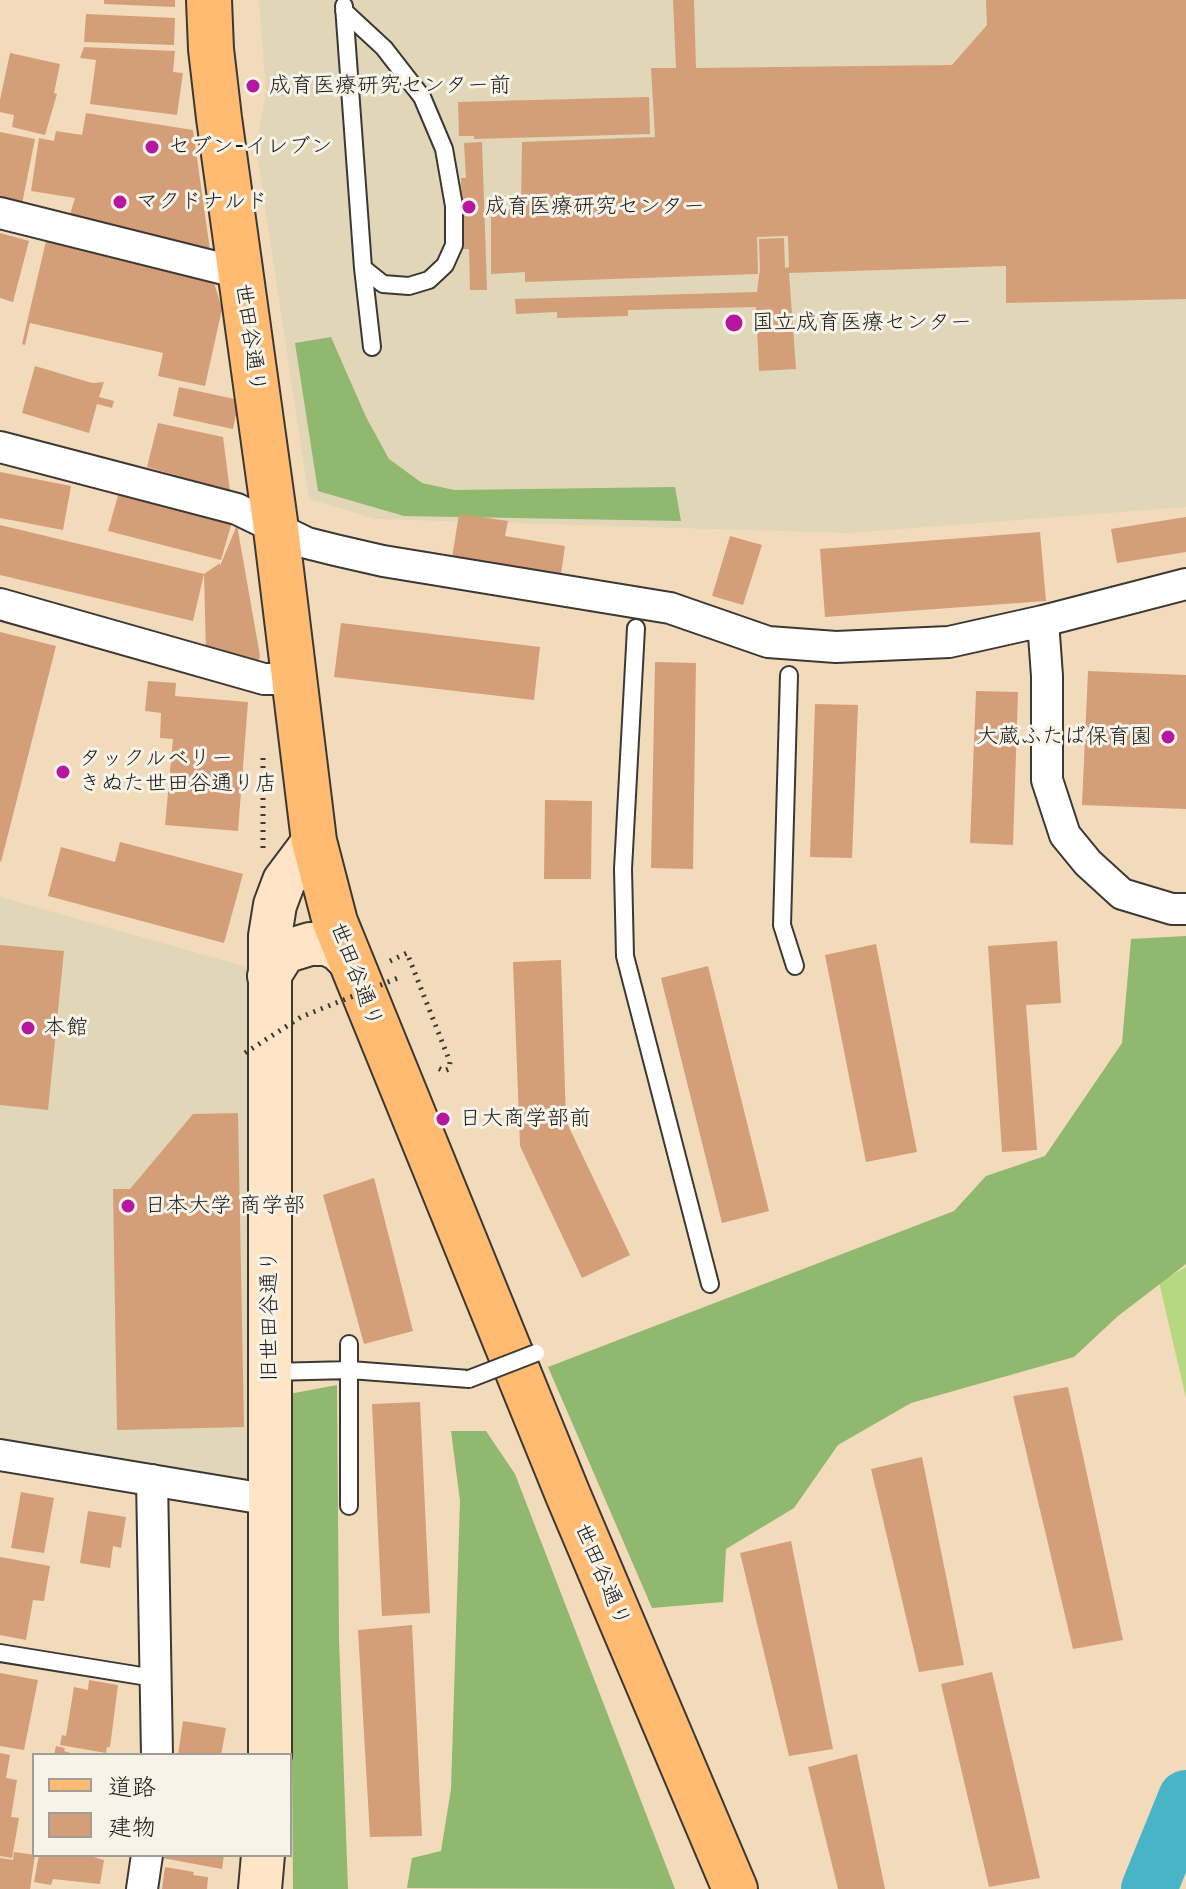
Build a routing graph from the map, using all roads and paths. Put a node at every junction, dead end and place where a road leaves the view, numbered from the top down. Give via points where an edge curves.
1 (209, 0) edge
2 (344, 5) edge
3 (0, 213) edge
4 (363, 268) junction
5 (240, 273) junction
6 (372, 347) dead end
7 (0, 447) edge
8 (276, 529) junction
9 (1186, 584) edge
10 (0, 604) edge
11 (1043, 621) junction
12 (636, 628) dead end
13 (789, 675) dead end
14 (296, 679) junction
15 (314, 841) junction
16 (1186, 909) edge
17 (366, 962) junction
18 (795, 966) dead end
19 (269, 976) junction
20 (404, 993) dead end
21 (245, 1053) dead end
22 (434, 1065) dead end
23 (710, 1284) dead end
24 (349, 1344) dead end
25 (536, 1353) dead end
26 (350, 1370) junction
27 (270, 1372) junction
28 (0, 1455) edge
29 (152, 1480) junction
30 (271, 1500) junction
31 (349, 1506) dead end
32 (0, 1653) edge
33 (154, 1678) junction
34 (157, 1753) edge
35 (270, 1753) edge
36 (147, 1857) edge
37 (263, 1857) edge
38 (142, 1889) edge
39 (260, 1889) edge
40 (735, 1889) edge

1 - 5 main road, 世田谷通り via 212,63
2 - 4 lane
2 - 4 lane via 422,97 444,149 454,206 454,245 445,265 429,280 409,286 383,284
3 - 5 street
4 - 6 lane
5 - 8 main road, 世田谷通り
7 - 8 street via 237,509
8 - 11 street via 307,543 383,561 670,608 768,642 836,647 949,642
8 - 14 main road, 世田谷通り
9 - 11 street
10 - 14 street via 264,679
11 - 16 street via 1047,780 1065,835 1122,894
12 - 23 lane via 623,869 625,956
13 - 18 lane via 782,925
14 - 15 main road, 世田谷通り
15 - 17 main road, 世田谷通り via 335,922
15 - 19 street, 旧世田谷通り via 284,881 275,905
17 - 19 street via 327,944 310,944 284,952
17 - 22 path via 407,953 450,1062 444,1071
17 - 40 main road, 世田谷通り via 568,1495
19 - 27 street, 旧世田谷通り
20 - 21 path, bridge via 398,978 301,1017
24 - 26 lane
25 - 26 lane, bridge via 469,1379
26 - 27 lane
26 - 31 lane
27 - 30 street, 旧世田谷通り
28 - 29 street
29 - 30 street
29 - 33 street
30 - 35 street, 旧世田谷通り
32 - 33 lane
33 - 34 street
36 - 38 street
37 - 39 street

